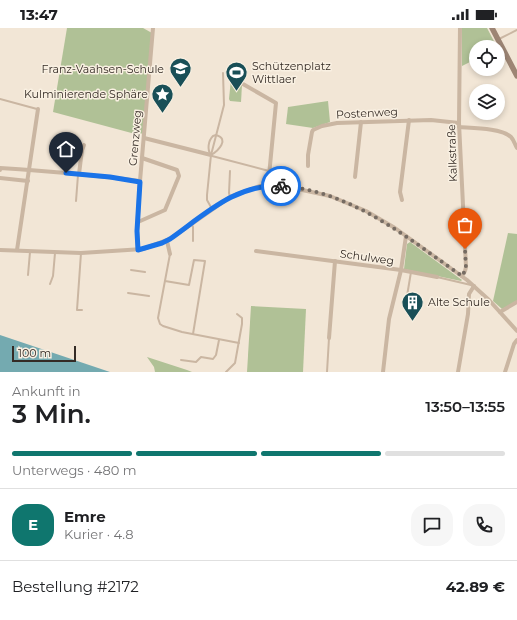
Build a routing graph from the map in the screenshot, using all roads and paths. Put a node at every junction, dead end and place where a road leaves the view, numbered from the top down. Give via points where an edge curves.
1 (154, 28) edge
2 (460, 28) edge
3 (492, 28) edge
4 (517, 30) edge
5 (498, 40) joint
6 (505, 53) edge
7 (223, 73) dead end
8 (517, 76) edge
9 (243, 84) dead end
10 (0, 99) edge
11 (38, 109) joint
12 (409, 120) junction
13 (360, 122) junction
14 (459, 125) junction
15 (216, 135) junction
16 (144, 138) junction
17 (84, 145) dead end
18 (517, 148) edge
19 (212, 156) junction
20 (142, 158) junction
21 (308, 166) dead end
22 (0, 170) edge
23 (29, 170) junction
24 (230, 171) dead end
25 (269, 171) junction
26 (78, 174) junction
27 (355, 177) dead end
28 (0, 178) edge
29 (28, 181) junction
30 (140, 182) junction
31 (268, 186) junction
32 (230, 197) junction
33 (402, 200) dead end
34 (76, 201) dead end
35 (212, 209) junction
36 (138, 222) junction
37 (192, 224) junction
38 (406, 236) junction
39 (167, 241) junction
40 (193, 241) dead end
41 (0, 250) edge
42 (17, 250) junction
43 (138, 250) junction
44 (30, 251) junction
45 (256, 251) dead end
46 (55, 252) junction
47 (81, 253) junction
48 (170, 254) joint
49 (335, 261) junction
50 (131, 270) dead end
51 (400, 270) junction
52 (144, 272) dead end
53 (411, 272) junction
54 (28, 275) dead end
55 (462, 276) junction
56 (436, 277) joint
57 (165, 282) junction
58 (50, 284) dead end
59 (474, 286) junction
60 (128, 293) dead end
61 (149, 296) dead end
62 (406, 302) dead end
63 (517, 302) edge
64 (82, 310) dead end
65 (500, 312) junction
66 (237, 314) dead end
67 (517, 331) edge
68 (193, 334) junction
69 (329, 338) joint
70 (218, 340) junction
71 (517, 340) edge
72 (239, 343) junction
73 (181, 360) dead end
74 (226, 372) edge
75 (327, 372) edge
76 (383, 372) edge
77 (458, 372) edge
78 (505, 372) edge

1 - 16 street, Grenzweg
2 - 14 street, Kalkstraße
3 - 5 main road
4 - 5 lane
6 - 8 main road
7 - 15 lane via 224,105
9 - 25 street via 276,103
10 - 11 lane
11 - 23 street
12 - 13 street, Postenweg
12 - 14 street, Postenweg via 431,120
12 - 33 street via 400,192
13 - 21 street, Postenweg via 337,123 313,130
13 - 27 street
14 - 18 street, Postenweg via 503,133 510,136
14 - 55 street, Kalkstraße via 466,267
15 - 19 lane via 212,136 210,141 209,149
15 - 19 lane via 222,139 222,144
16 - 19 street
16 - 20 street, Grenzweg
17 - 26 street
19 - 25 lane
19 - 35 lane via 207,195
20 - 30 street, Grenzweg
20 - 36 street via 177,170 179,176 165,210
22 - 23 street
23 - 26 street
23 - 29 street
24 - 32 lane
25 - 31 street
26 - 30 street
26 - 34 lane
28 - 29 street
29 - 42 street
30 - 36 street, Grenzweg
31 - 32 street
31 - 38 street via 284,186 330,196 366,211
32 - 35 street
35 - 37 street
36 - 43 street, Grenzweg
37 - 39 street
37 - 40 lane
38 - 51 street
38 - 55 street
39 - 43 street
39 - 48 street
41 - 42 street
42 - 44 street
43 - 47 street
44 - 46 street
44 - 54 lane
45 - 49 street, Schulweg
46 - 47 street
46 - 58 lane
47 - 64 lane via 77,310
48 - 57 lane
49 - 51 street, Schulweg
49 - 69 street
50 - 52 lane
51 - 53 street, Schulweg
51 - 76 street via 389,319
53 - 56 street, Schulweg
53 - 62 lane
55 - 59 street
56 - 59 lane, Schulweg
57 - 68 lane via 158,321 166,327
57 - 68 lane via 189,285 194,260 205,261
59 - 65 street
59 - 77 street via 469,294
60 - 61 lane
63 - 65 street
65 - 67 street
66 - 72 lane via 242,318
68 - 70 lane
69 - 75 lane
70 - 72 lane
70 - 73 lane via 215,358 201,357 196,362
71 - 78 street
72 - 74 lane via 235,363

